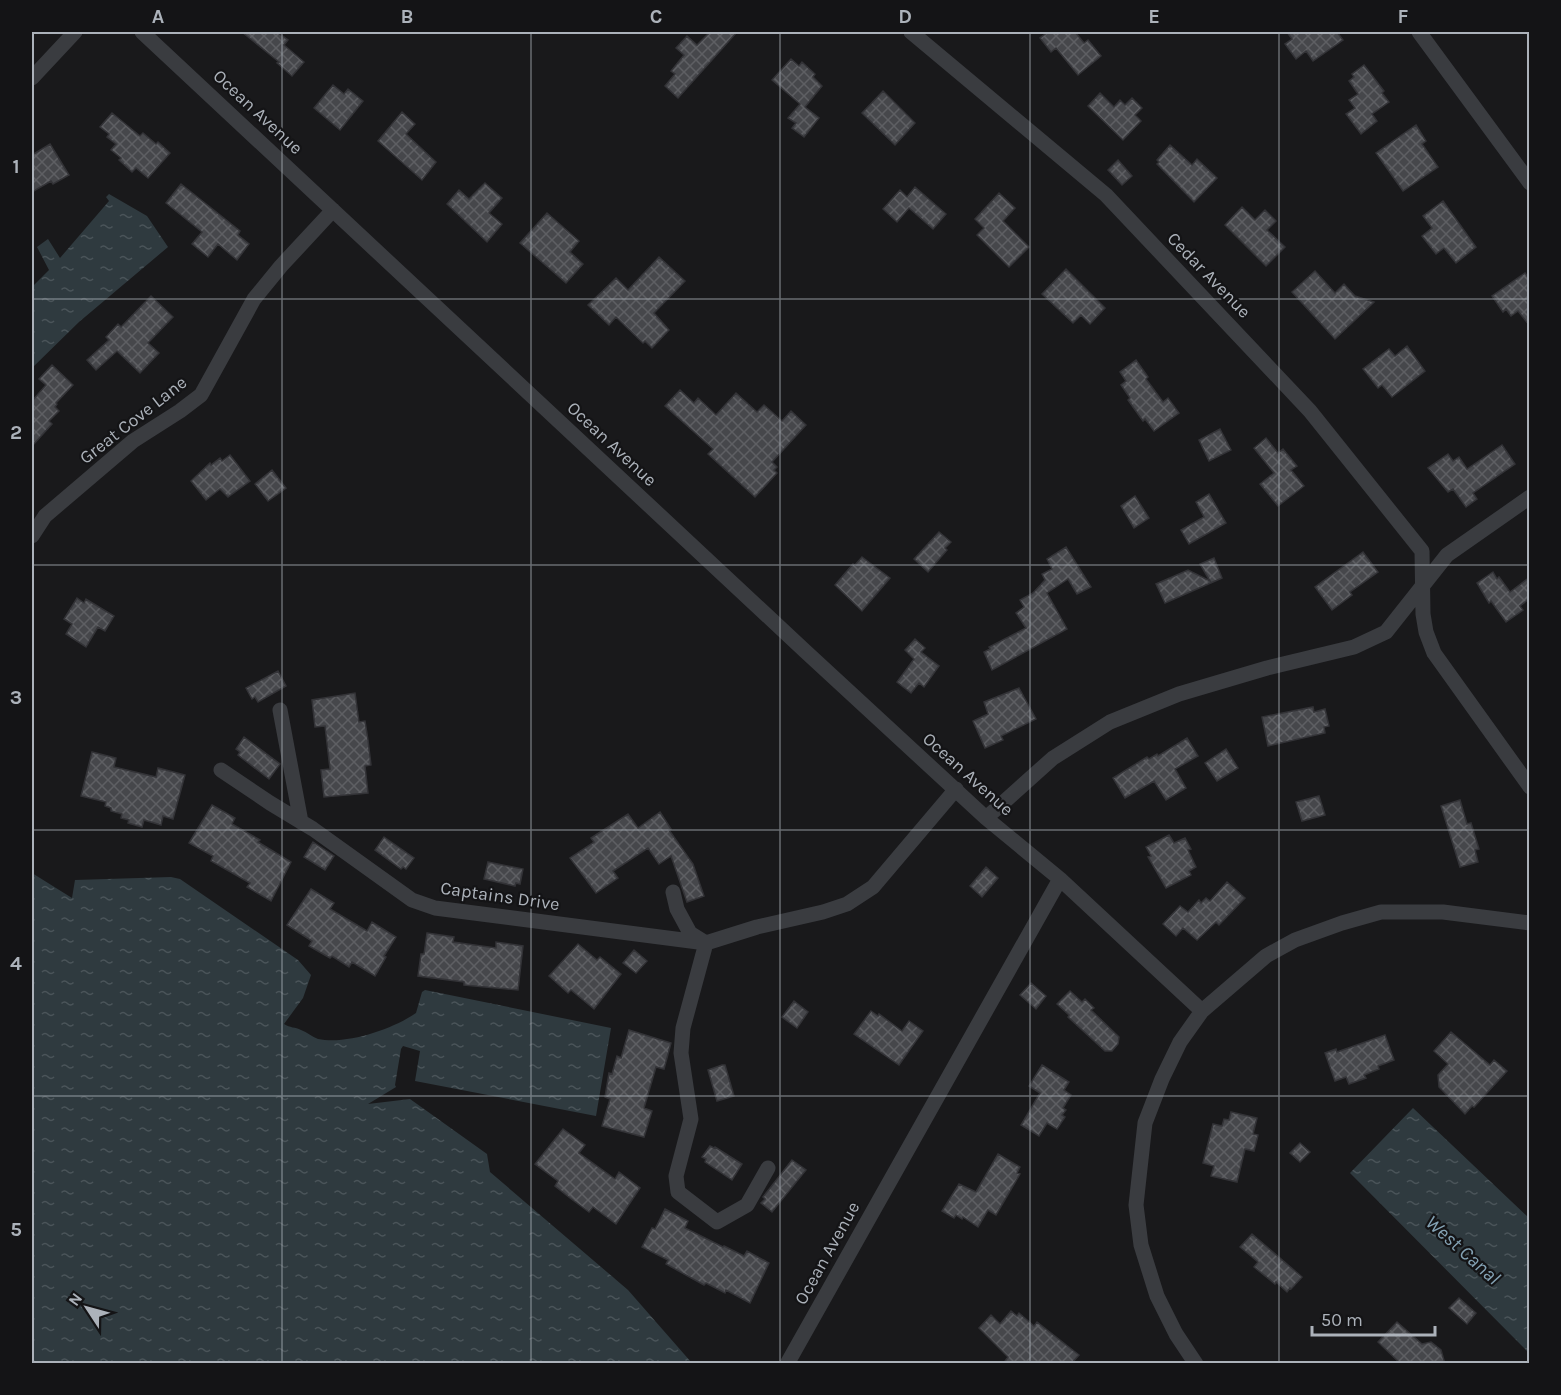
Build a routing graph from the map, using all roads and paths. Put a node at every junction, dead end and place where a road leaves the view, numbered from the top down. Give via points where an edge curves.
1 (75, 32) edge
2 (142, 32) edge
3 (911, 32) edge
4 (1419, 32) edge
5 (32, 78) edge
6 (1530, 183) edge
7 (333, 210) junction
8 (1530, 497) edge
9 (32, 536) edge
10 (1422, 587) junction
11 (280, 710) dead end
12 (221, 770) dead end
13 (1530, 787) edge
14 (956, 789) junction
15 (986, 818) junction
16 (302, 822) junction
17 (1060, 879) junction
18 (674, 892) dead end
19 (1527, 925) edge
20 (706, 943) junction
21 (1202, 1011) junction
22 (768, 1168) dead end
23 (786, 1364) edge
24 (1196, 1364) edge

1 - 5 street
2 - 7 street, Ocean Avenue
3 - 10 street, Cedar Avenue via 1106,195 1310,411 1422,550
4 - 6 street
7 - 9 street, Great Cove Lane via 254,299 201,395 133,441 45,516
7 - 14 street, Ocean Avenue
8 - 10 street via 1447,555
10 - 13 street, Cedar Avenue via 1426,632 1434,653
10 - 15 street via 1386,632 1354,647 1179,694 1110,722 1053,758
11 - 16 street
12 - 16 street, Captains Drive
14 - 15 street, Ocean Avenue
14 - 20 street, Captains Drive via 873,888 847,904 823,912
15 - 17 street, Ocean Avenue
16 - 20 street, Captains Drive via 412,900 435,908
17 - 21 street, Ocean Avenue
17 - 23 street, Ocean Avenue
18 - 20 street via 677,909 690,933
19 - 21 street via 1432,912 1381,912 1295,940 1266,956
20 - 22 street via 683,1028 681,1053 691,1119 676,1176 678,1192 717,1222 747,1205
21 - 24 street via 1180,1042 1145,1123 1136,1205 1141,1245 1156,1296

